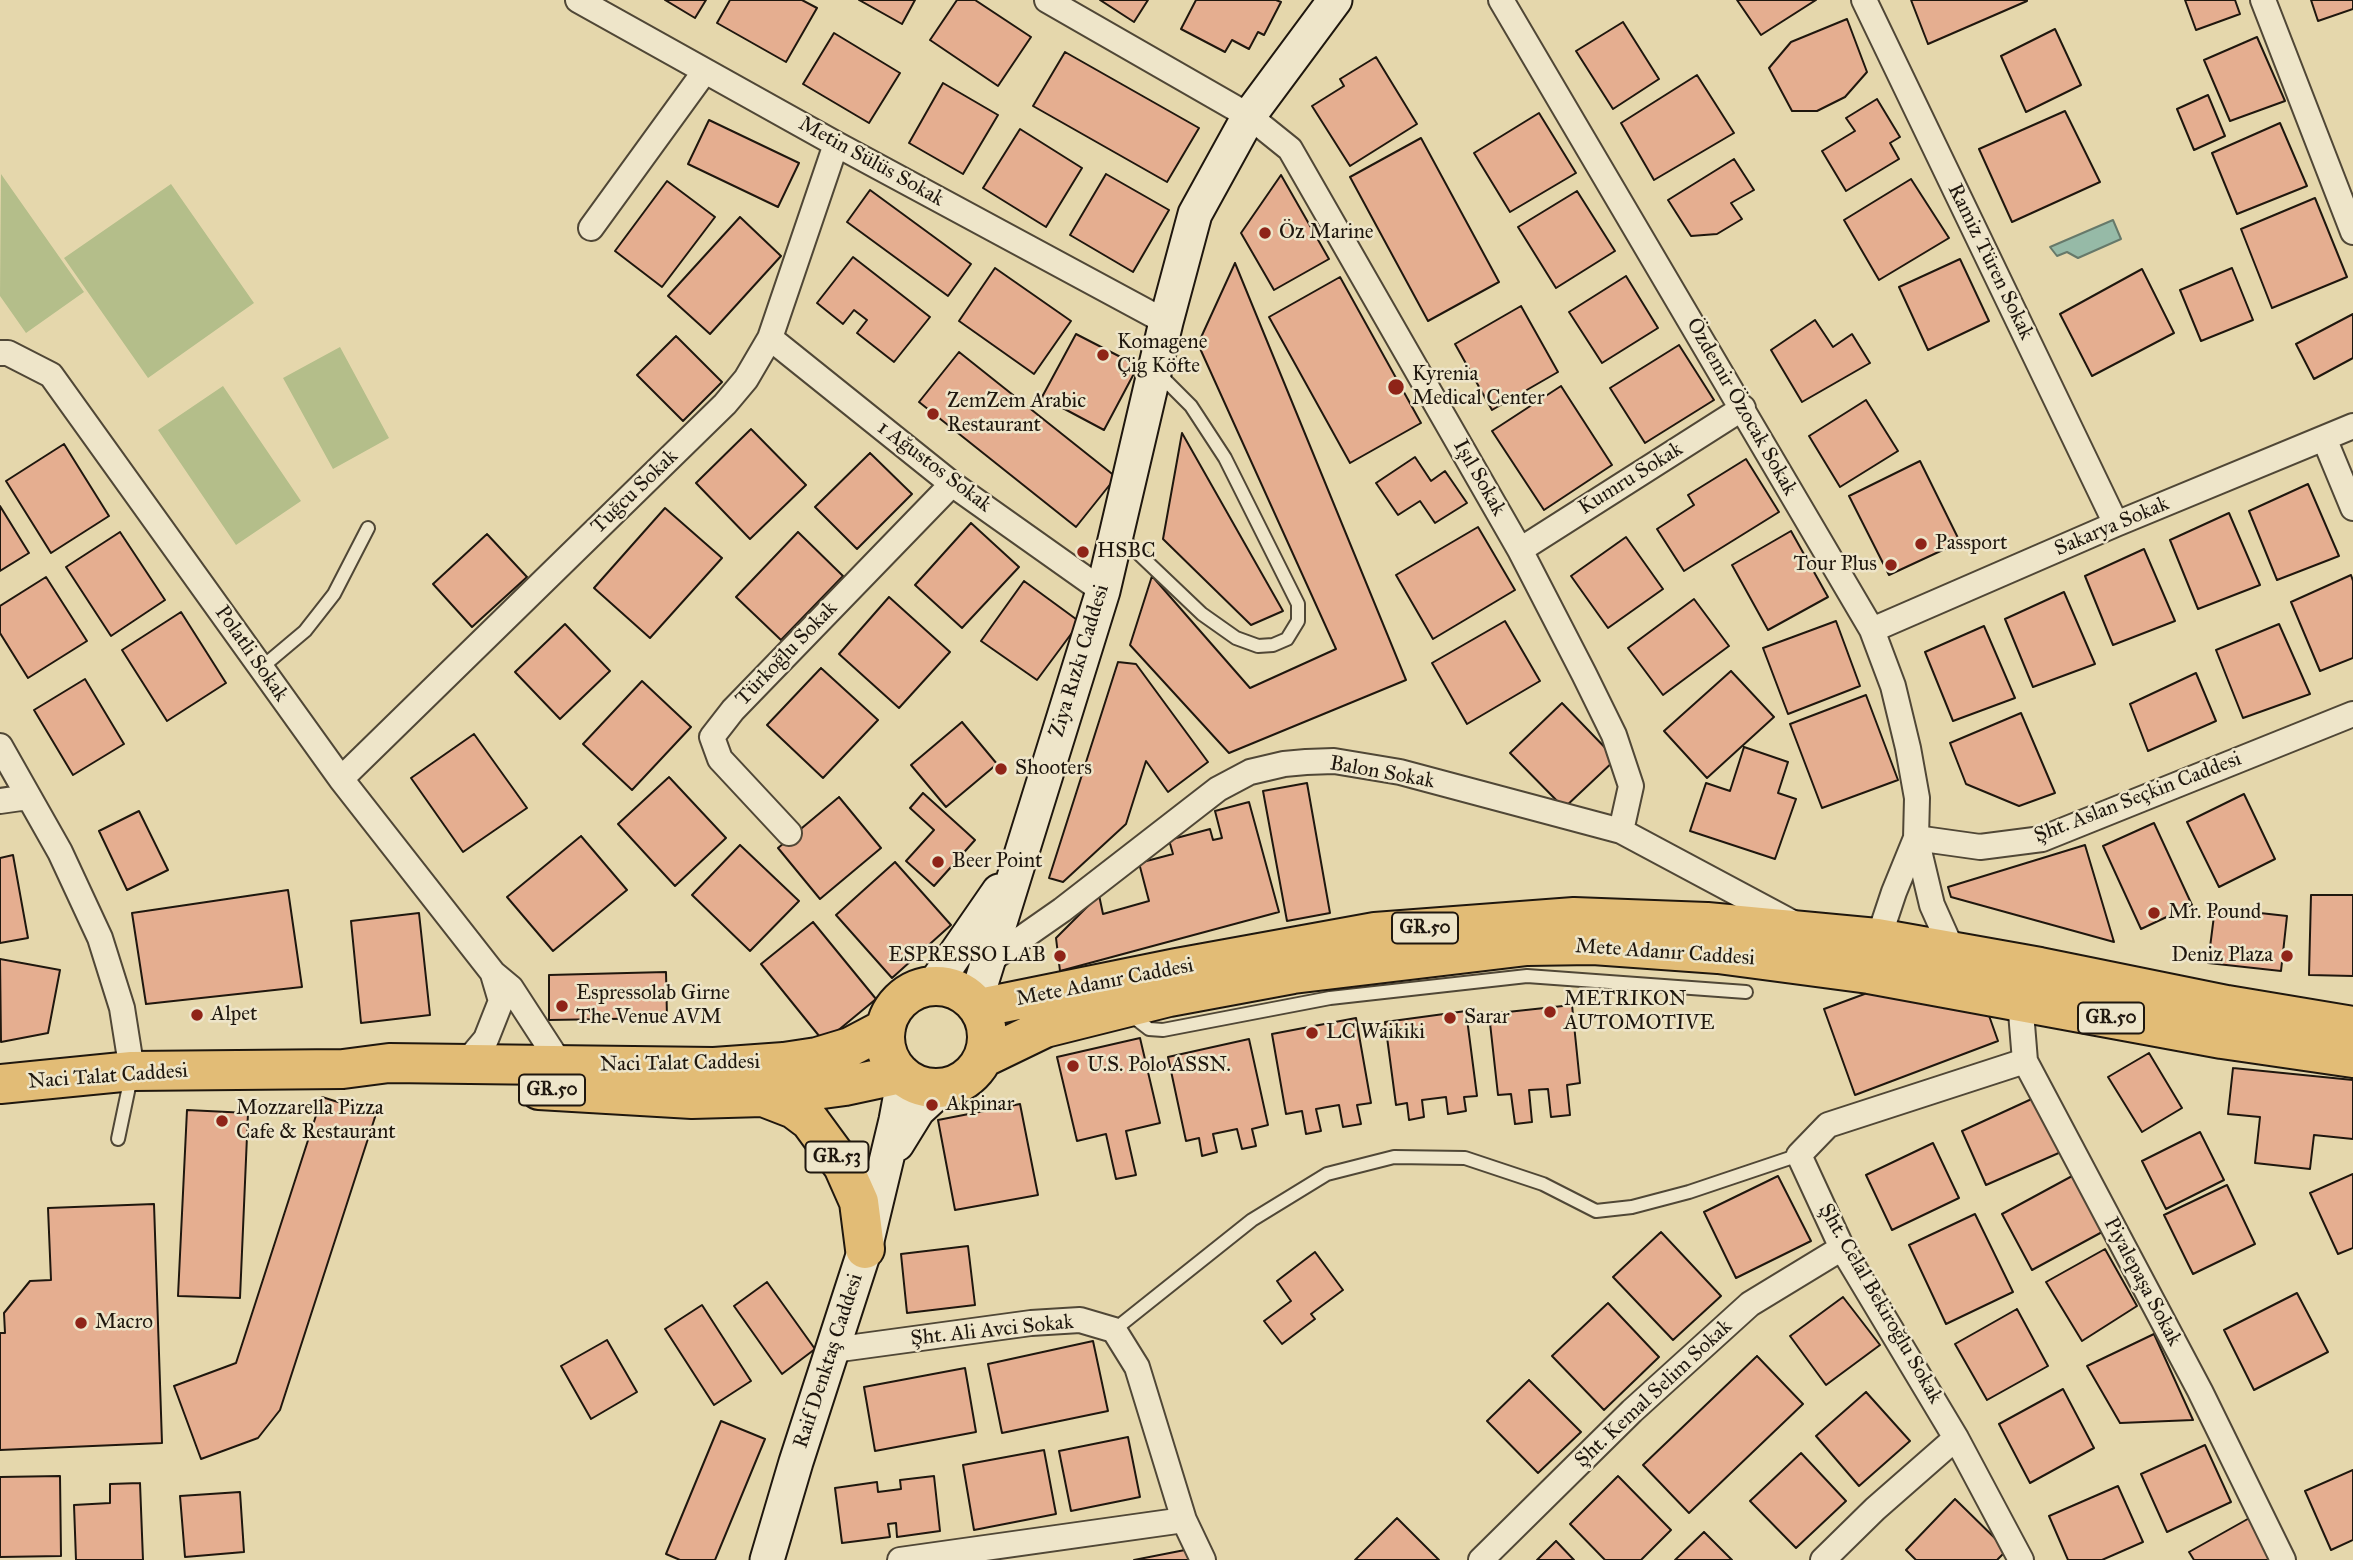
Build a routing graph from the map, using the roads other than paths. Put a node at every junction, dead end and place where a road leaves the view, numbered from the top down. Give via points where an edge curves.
1 (578, 0) edge
2 (1047, 0) edge
3 (1335, 0) edge
4 (1501, 0) edge
5 (1864, 0) edge
6 (2263, 0) edge
7 (705, 71) junction
8 (1249, 116) junction
9 (836, 144) junction
10 (2352, 226) edge
11 (591, 228) dead end
12 (1166, 322) junction
13 (769, 338) junction
14 (0, 353) edge
15 (1156, 372) junction
16 (1743, 408) junction
17 (2353, 426) edge
18 (2324, 438) junction
19 (952, 484) junction
20 (2353, 508) edge
21 (2116, 524) junction
22 (368, 528) dead end
23 (1116, 533) junction
24 (1520, 550) junction
25 (1103, 591) junction
26 (1872, 630) junction
27 (261, 668) junction
28 (2353, 714) edge
29 (0, 746) edge
30 (341, 779) junction
31 (29, 797) junction
32 (0, 801) edge
33 (1621, 831) junction
34 (789, 834) dead end
35 (1916, 838) junction
36 (1016, 865) junction
37 (1807, 931) junction
38 (1953, 953) junction
39 (1873, 956) junction
40 (989, 961) junction
41 (1527, 961) junction
42 (493, 973) junction
43 (934, 985) junction
44 (1746, 992) dead end
45 (2020, 1000) junction
46 (977, 1005) junction
47 (2353, 1026) edge
48 (886, 1028) junction
49 (983, 1058) junction
50 (2353, 1058) edge
51 (2025, 1061) junction
52 (465, 1064) junction
53 (561, 1065) junction
54 (343, 1069) junction
55 (132, 1071) junction
56 (902, 1076) junction
57 (0, 1084) edge
58 (942, 1088) junction
59 (763, 1097) junction
60 (118, 1139) dead end
61 (1799, 1155) junction
62 (887, 1161) junction
63 (1842, 1248) junction
64 (865, 1249) junction
65 (1114, 1330) junction
66 (833, 1350) junction
67 (1956, 1438) junction
68 (1184, 1520) junction
69 (767, 1560) edge
70 (900, 1560) edge
71 (1203, 1560) edge
72 (1481, 1560) edge
73 (1823, 1560) edge
74 (2021, 1560) edge
75 (2283, 1560) edge

1 - 7 street, Metin Sülüs Sokak
2 - 8 street, Işıl Sokak
3 - 8 street, Ziya Rızkı Caddesi
4 - 16 street, Özdemir Özocak Sokak
5 - 21 street, Ramiz Türen Sokak
6 - 10 street
7 - 9 street, Metin Sülüs Sokak
7 - 11 street
8 - 12 street, Ziya Rızkı Caddesi via 1195,214
8 - 24 street, Işıl Sokak via 1290,149
9 - 12 street, Metin Sülüs Sokak
9 - 13 street, Tuğcu Sokak
12 - 15 street, Ziya Rızkı Caddesi
13 - 19 street, 1 Ağustos Sokak
13 - 30 street, Tuğcu Sokak via 726,404
14 - 27 street, Polatli Sokak via 51,374
15 - 23 street, Ziya Rızkı Caddesi
15 - 23 lane via 1191,406 1225,458 1298,604 1298,621 1286,639 1273,645 1236,639 1202,614
16 - 24 street, Kumru Sokak
16 - 26 street, Özdemir Özocak Sokak
17 - 18 street, Sakarya Sokak
18 - 20 street
18 - 21 street, Sakarya Sokak
19 - 25 street, 1 Ağustos Sokak
19 - 34 street, Türkoğlu Sokak via 712,737 720,759
21 - 26 street, Sakarya Sokak
22 - 27 lane via 334,594 305,631
23 - 25 street, Ziya Rızkı Caddesi
24 - 33 street, Işıl Sokak via 1614,735 1631,786
25 - 36 street, Ziya Rızkı Caddesi
26 - 35 street, Özdemir Özocak Sokak via 1893,686 1908,748 1917,799
27 - 30 street, Polatli Sokak
28 - 35 street, Şht. Aslan Seçkin Caddesi via 2042,839 1980,848
29 - 31 street
30 - 42 street, Polatli Sokak
31 - 32 street
31 - 55 street via 100,938 122,1008
33 - 37 street, Balon Sokak
33 - 40 street, Balon Sokak via 1400,772 1334,761 1284,764 1250,772 1218,789
35 - 38 street, Özdemir Özocak Sokak via 1932,905
35 - 39 street, Özdemir Özocak Sokak
36 - 40 street, Ziya Rızkı Caddesi
36 - 43 street, Ziya Rızkı Caddesi
37 - 39 main road, Mete Adanır Caddesi / GR.50
37 - 46 main road, Mete Adanır Caddesi / GR.50 via 1574,917 1375,932
38 - 39 main road, Mete Adanır Caddesi / GR.50
38 - 47 main road, Mete Adanır Caddesi / GR.50
39 - 41 main road, Mete Adanır Caddesi / GR.50 via 1717,954 1593,945
39 - 45 main road, Mete Adanır Caddesi / GR.50
40 - 46 street, Ziya Rızkı Caddesi
41 - 44 lane
41 - 49 main road, Mete Adanır Caddesi / GR.50 via 1293,974 1169,997 1045,1028
42 - 52 street, Polatli Sokak via 501,1001 486,1039
42 - 53 street, Polatli Sokak via 511,988
43 - 46 main road via 963,993
43 - 48 main road via 902,998 891,1011
45 - 50 main road, Mete Adanır Caddesi / GR.50 via 2222,1040
45 - 51 street, Piyalepaşa Sokak
46 - 49 main road via 988,1041
48 - 53 main road, Naci Talat Caddesi / GR.50 via 850,1047 784,1062 714,1067
48 - 56 main road via 887,1053
49 - 58 main road, GR.50 via 973,1073
51 - 61 street via 1828,1125
51 - 75 street, Piyalepaşa Sokak via 2200,1391
52 - 53 main road, Naci Talat Caddesi / GR.50
52 - 54 main road, Naci Talat Caddesi / GR.50 via 389,1063
54 - 55 main road, Naci Talat Caddesi / GR.50
54 - 59 main road, Naci Talat Caddesi / GR.50 via 434,1084 692,1099
55 - 57 main road, Naci Talat Caddesi / GR.50
55 - 60 lane
56 - 58 main road, GR.50 via 916,1084
56 - 59 main road, Naci Talat Caddesi / GR.50
56 - 62 street, Raif Denktaş Caddesi / GR.53
58 - 62 street, Raif Denktaş Caddesi / GR.53 via 918,1110
59 - 64 main road, GR.53 via 810,1121 843,1166 859,1202
61 - 63 street, Şht. Celal Bekiroğlu Sokak
61 - 65 lane via 1666,1198 1597,1211 1543,1184 1465,1157 1394,1157 1327,1174 1252,1220
62 - 64 street, Raif Denktaş Caddesi
63 - 67 street, Şht. Celal Bekiroğlu Sokak
63 - 72 street, Şht. Kemal Selim Sokak via 1750,1304 1632,1411
64 - 66 street, Raif Denktaş Caddesi / GR.53
65 - 66 street, Şht. Ali Avci Sokak via 1080,1320 1031,1323
65 - 68 street via 1137,1367
66 - 69 street, Raif Denktaş Caddesi / GR.53
67 - 73 street
67 - 74 street, Şht. Celal Bekiroğlu Sokak
68 - 70 street
68 - 71 street

